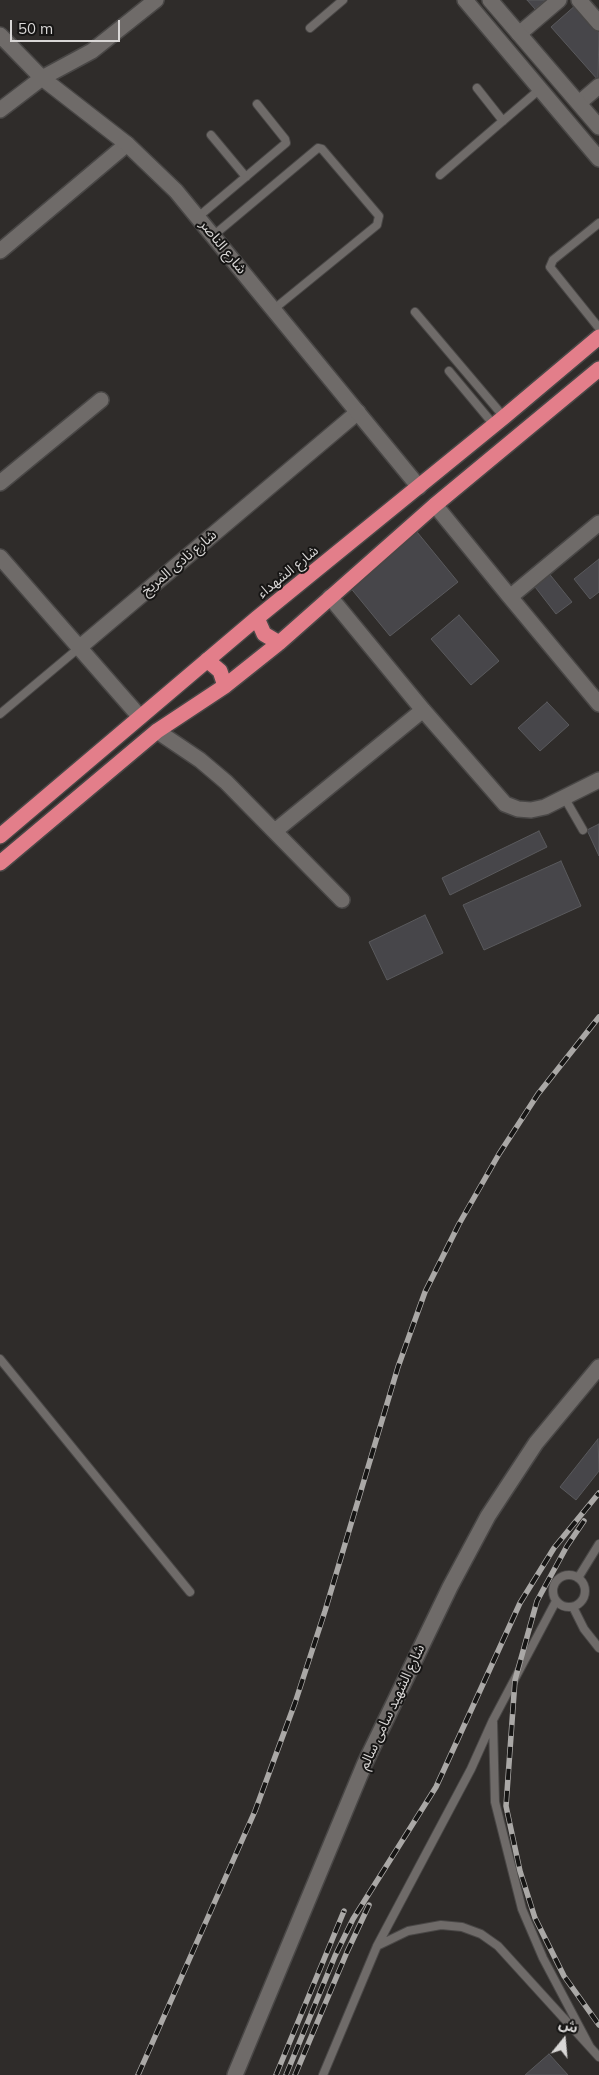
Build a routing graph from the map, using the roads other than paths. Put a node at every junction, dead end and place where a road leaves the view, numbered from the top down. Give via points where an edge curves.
1 (156, 0) edge
2 (343, 0) edge
3 (464, 0) edge
4 (490, 0) edge
5 (559, 0) edge
6 (579, 0) edge
7 (599, 23) edge
8 (310, 28) dead end
9 (519, 34) junction
10 (0, 35) edge
11 (42, 78) junction
12 (599, 86) edge
13 (477, 88) dead end
14 (540, 89) junction
15 (579, 103) junction
16 (257, 104) dead end
17 (0, 110) edge
18 (503, 121) junction
19 (599, 127) edge
20 (212, 135) dead end
21 (127, 144) junction
22 (599, 159) edge
23 (440, 176) dead end
24 (246, 177) junction
25 (198, 216) junction
26 (599, 222) edge
27 (214, 235) junction
28 (0, 251) edge
29 (274, 309) junction
30 (415, 312) dead end
31 (599, 328) edge
32 (599, 337) edge
33 (572, 359) junction
34 (449, 371) dead end
35 (596, 372) edge
36 (101, 400) dead end
37 (520, 404) junction
38 (358, 412) junction
39 (499, 421) junction
40 (536, 421) junction
41 (0, 483) edge
42 (419, 487) junction
43 (434, 505) junction
44 (599, 523) edge
45 (0, 557) edge
46 (510, 597) junction
47 (330, 598) junction
48 (258, 618) junction
49 (279, 643) junction
50 (80, 647) junction
51 (207, 660) junction
52 (225, 686) junction
53 (599, 704) edge
54 (423, 710) junction
55 (0, 714) edge
56 (140, 717) junction
57 (156, 731) junction
58 (599, 780) edge
59 (564, 797) junction
60 (583, 830) dead end
61 (275, 831) junction
62 (0, 836) edge
63 (0, 863) edge
64 (342, 900) dead end
65 (0, 1359) edge
66 (599, 1367) edge
67 (599, 1544) edge
68 (578, 1578) junction
69 (190, 1592) dead end
70 (556, 1601) junction
71 (574, 1607) junction
72 (599, 1648) edge
73 (493, 1720) junction
74 (377, 1946) junction
75 (590, 2046) junction
76 (599, 2057) edge
77 (235, 2075) edge
78 (323, 2075) edge

1 - 11 street via 92,51
2 - 8 lane
3 - 14 street
4 - 9 street
5 - 9 street
6 - 7 street
9 - 15 street
10 - 11 street, شارع الناصر
11 - 17 street
11 - 21 street, شارع الناصر
12 - 15 street
13 - 18 lane
14 - 18 lane
14 - 22 street
15 - 19 street
16 - 24 lane via 286,143
18 - 23 lane
20 - 24 lane
21 - 25 street, شارع الناصر
21 - 28 street
24 - 25 lane
25 - 27 street, شارع الناصر
26 - 31 lane via 553,260 550,267
27 - 29 street, شارع الناصر
27 - 29 lane via 318,148 379,216 378,225
29 - 38 street, شارع الناصر
30 - 39 lane
32 - 33 highway, شارع الشهداء
33 - 35 highway via 574,373 580,376
33 - 37 highway, شارع الشهداء
34 - 39 lane
35 - 40 highway
36 - 41 street
37 - 39 highway, شارع الشهداء
37 - 40 highway via 538,406
38 - 42 street, شارع الناصر
38 - 50 street, شارع نادى المريخ
39 - 42 highway, شارع الشهداء
40 - 43 highway
42 - 48 highway, شارع الشهداء
43 - 46 street
43 - 47 highway
44 - 46 street
45 - 50 street
46 - 53 street
47 - 49 highway
47 - 54 street
48 - 49 highway via 264,634
48 - 51 highway, شارع الشهداء
49 - 52 highway
50 - 55 lane, شارع نادى المريخ
50 - 56 street
51 - 52 highway via 220,670
51 - 56 highway, شارع الشهداء
52 - 57 highway
54 - 59 street via 505,804 532,810
54 - 61 street
56 - 62 highway, شارع الشهداء
57 - 61 street via 211,768
57 - 63 highway
58 - 59 street
59 - 60 lane
61 - 64 street
65 - 69 lane
66 - 77 street, شارع الشهيد سامى سالم via 536,1443 488,1516 450,1588 365,1763
67 - 68 lane
68 - 70 lane via 560,1578 553,1589
68 - 71 lane via 583,1582 586,1594 584,1600
70 - 71 lane via 567,1608
70 - 73 lane
71 - 72 lane via 584,1629
73 - 74 lane via 471,1769
73 - 75 lane via 495,1802 522,1909 543,1958
74 - 75 lane via 408,1931 441,1925 462,1927 482,1934 498,1946
74 - 78 lane
75 - 76 lane

